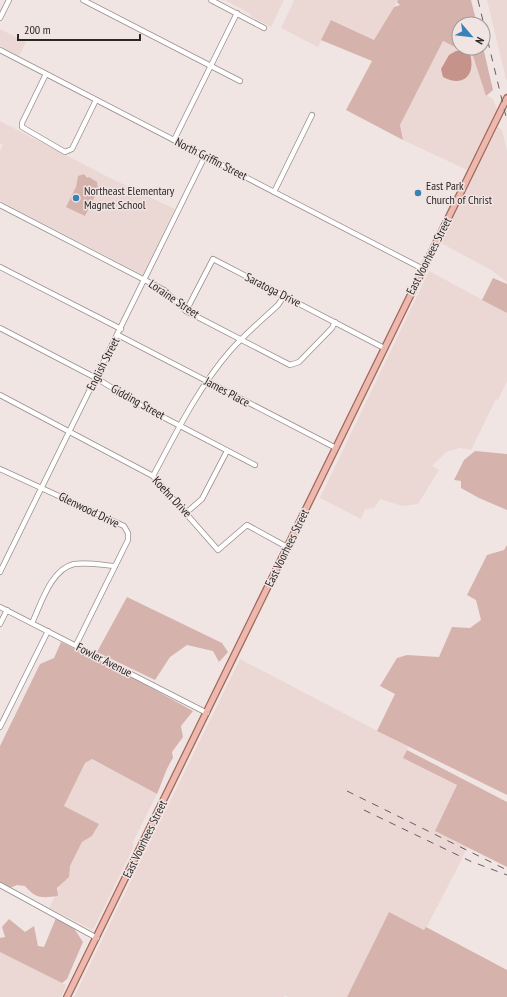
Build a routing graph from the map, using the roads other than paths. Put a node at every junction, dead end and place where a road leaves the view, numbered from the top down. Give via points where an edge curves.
1 (9, 0) edge
2 (83, 0) edge
3 (211, 0) edge
4 (90, 2) edge
5 (237, 13) junction
6 (0, 18) edge
7 (264, 28) dead end
8 (0, 50) edge
9 (211, 66) junction
10 (46, 74) junction
11 (240, 81) dead end
12 (507, 98) edge
13 (96, 100) junction
14 (312, 115) dead end
15 (174, 140) junction
16 (206, 156) junction
17 (274, 192) junction
18 (0, 205) edge
19 (0, 267) edge
20 (423, 269) junction
21 (144, 280) junction
22 (284, 296) junction
23 (186, 311) junction
24 (335, 322) junction
25 (0, 328) edge
26 (121, 328) junction
27 (118, 335) junction
28 (241, 339) junction
29 (384, 348) junction
30 (96, 378) junction
31 (208, 382) junction
32 (0, 395) edge
33 (180, 425) junction
34 (69, 432) junction
35 (336, 448) junction
36 (227, 451) junction
37 (255, 465) dead end
38 (0, 469) edge
39 (153, 476) junction
40 (42, 488) junction
41 (187, 512) junction
42 (287, 547) junction
43 (115, 566) junction
44 (0, 572) edge
45 (0, 607) edge
46 (7, 610) junction
47 (32, 623) junction
48 (0, 624) edge
49 (48, 631) junction
50 (76, 645) junction
51 (207, 713) junction
52 (0, 728) edge
53 (0, 885) edge
54 (97, 938) junction
55 (67, 997) edge

1 - 6 street
2 - 4 street
3 - 5 street
4 - 9 street
5 - 7 street
5 - 9 street
8 - 10 street, North Griffin Street
9 - 11 street
9 - 15 street
10 - 13 street, North Griffin Street
10 - 13 street via 22,127 65,152 72,149
12 - 20 main road, East Voorhees Street
13 - 15 street, North Griffin Street
14 - 17 street
15 - 16 street, North Griffin Street
16 - 17 street, North Griffin Street
16 - 21 street, English Street
17 - 20 street, North Griffin Street
18 - 21 street, Loraine Street
19 - 26 street
20 - 29 main road, East Voorhees Street
21 - 23 street, Loraine Street via 164,290
21 - 26 street, English Street
22 - 23 street, Saratoga Drive via 213,259
22 - 24 street, Saratoga Drive
22 - 28 street via 278,305
23 - 28 street, Loraine Street
24 - 28 street, Loraine Street via 321,340 295,365 290,365
24 - 29 street, Saratoga Drive
25 - 30 street, Gidding Street
26 - 27 street, English Street
27 - 30 street, English Street
27 - 31 street, James Place
28 - 31 street
29 - 35 main road, East Voorhees Street
30 - 33 street, Gidding Street
30 - 34 street, English Street
31 - 33 street
31 - 35 street, James Place
32 - 34 street, Koehn Drive
33 - 36 street, Gidding Street
33 - 39 street
34 - 39 street, Koehn Drive
34 - 40 street, English Street
35 - 42 main road, East Voorhees Street
36 - 37 street, Gidding Street
36 - 41 street via 202,499
38 - 40 street, Glenwood Drive
39 - 41 street, Koehn Drive
40 - 43 street, Glenwood Drive via 124,526 128,540
40 - 44 street, English Street
41 - 42 street, Koehn Drive via 218,550 247,525
42 - 51 main road, East Voorhees Street
43 - 47 street via 74,564 62,570 54,579
43 - 50 street, Glenwood Drive
45 - 46 street, Fowler Avenue
46 - 47 street, Fowler Avenue
46 - 48 street
47 - 49 street, Fowler Avenue
49 - 50 street, Fowler Avenue
49 - 52 street
50 - 51 street, Fowler Avenue
51 - 54 main road, East Voorhees Street
53 - 54 street
54 - 55 main road, East Voorhees Street

